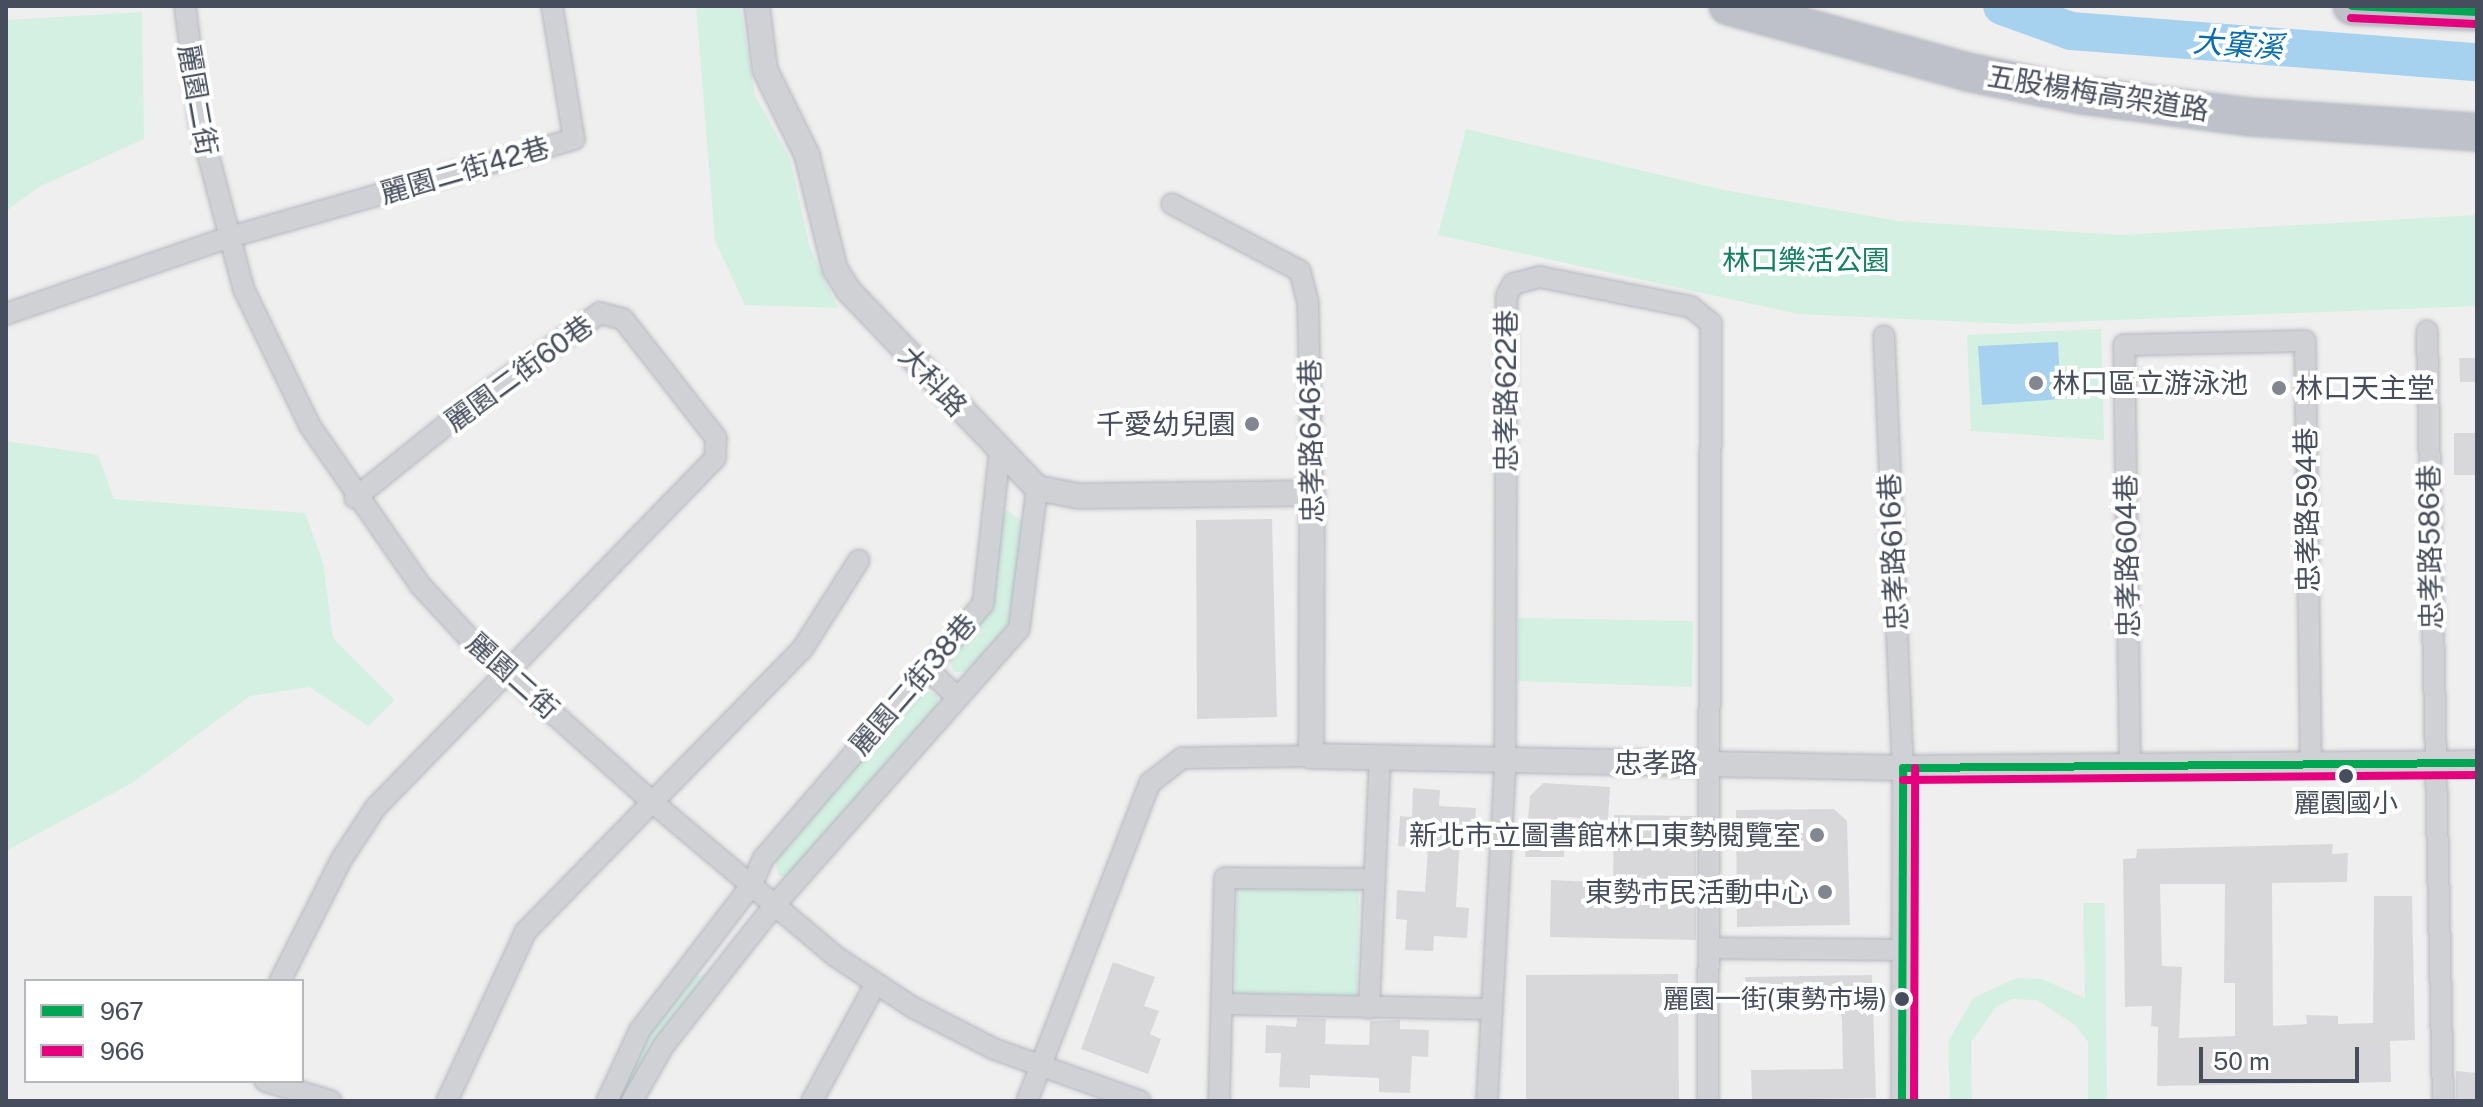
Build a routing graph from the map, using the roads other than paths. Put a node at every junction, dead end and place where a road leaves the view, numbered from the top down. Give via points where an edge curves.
1 (185, 6) edge
2 (552, 6) edge
3 (757, 6) edge
4 (1728, 6) edge
5 (2352, 6) edge
6 (2477, 12) edge
7 (2477, 132) edge
8 (1172, 204) dead end
9 (227, 238) junction
10 (6, 314) edge
11 (2427, 331) dead end
12 (1884, 336) dead end
13 (2124, 345) joint
14 (1000, 451) junction
15 (1037, 488) junction
16 (1312, 493) junction
17 (355, 498) junction
18 (859, 560) dead end
19 (926, 668) junction
20 (510, 674) junction
21 (956, 696) junction
22 (1311, 756) junction
23 (1380, 758) junction
24 (1707, 763) junction
25 (2433, 763) junction
26 (2477, 763) edge
27 (1505, 764) junction
28 (2311, 765) junction
29 (2130, 767) junction
30 (1903, 768) junction
31 (650, 800) junction
32 (1375, 879) junction
33 (751, 886) junction
34 (773, 907) junction
35 (1710, 948) junction
36 (1901, 950) junction
37 (699, 957) junction
38 (721, 973) junction
39 (281, 979) edge
40 (875, 985) junction
41 (1223, 1004) junction
42 (1369, 1008) junction
43 (1492, 1009) junction
44 (1040, 1068) junction
45 (272, 1083) edge
46 (331, 1101) edge
47 (447, 1101) edge
48 (607, 1101) edge
49 (632, 1101) edge
50 (812, 1101) edge
51 (1027, 1101) edge
52 (1140, 1101) edge
53 (1219, 1101) edge
54 (1487, 1101) edge
55 (1708, 1101) edge
56 (1902, 1101) edge
57 (2443, 1101) edge

1 - 9 street, 麗園二街 via 200,124
2 - 9 street, 麗園二街42巷 via 574,139
3 - 14 street, 大科路 via 765,70 807,155 835,269
4 - 7 highway, 五股楊梅高架道路 via 1967,72 2080,95 2249,117
5 - 6 highway
8 - 16 street, 忠孝路646巷 via 1300,271 1308,303
9 - 10 street
9 - 17 street, 麗園二街 via 275,356
11 - 25 street, 忠孝路586巷
12 - 30 street, 忠孝路616巷
13 - 28 street, 忠孝路594巷 via 2305,341
13 - 29 street, 忠孝路604巷
14 - 15 street, 大科路
14 - 19 street, 麗園二街38巷 via 987,593
15 - 16 street via 1078,496
15 - 21 street, 麗園二街38巷 via 1019,629
16 - 22 street, 忠孝路646巷
17 - 20 street, 麗園二街 via 420,585
17 - 20 street, 麗園二街60巷 via 482,396 600,313 623,319 716,438 715,458
18 - 31 street via 803,648
19 - 21 street
19 - 33 street, 麗園二街38巷 via 763,859
20 - 31 street, 麗園二街
20 - 39 street via 376,807
21 - 34 street, 麗園二街38巷
22 - 23 street, 忠孝路
22 - 44 street, 忠孝路 via 1182,758 1150,783
23 - 27 street, 忠孝路
23 - 32 street
24 - 27 street, 忠孝路
24 - 27 street, 忠孝路622巷 via 1711,323 1691,307 1540,277 1513,284 1507,295
24 - 30 street, 忠孝路
24 - 35 street
25 - 26 street, 忠孝路
25 - 28 street, 忠孝路
25 - 57 street, 忠孝路586巷
27 - 43 street
28 - 29 street, 忠孝路
29 - 30 street, 忠孝路
30 - 36 street, 忠孝路616巷
31 - 33 street, 麗園二街
31 - 47 street via 526,931
32 - 41 street via 1225,878
32 - 42 street
33 - 34 street, 麗園二街
33 - 37 street, 麗園二街38巷
34 - 38 street, 麗園二街38巷
34 - 40 street, 麗園二街
35 - 36 street
35 - 55 street
36 - 56 street, 忠孝路616巷
37 - 38 street
37 - 48 street, 麗園二街38巷 via 640,1030
38 - 49 street, 麗園二街38巷 via 647,1069
40 - 44 street, 麗園二街
40 - 50 street
41 - 42 street
41 - 53 street
42 - 43 street
43 - 54 street
44 - 51 street, 忠孝路
44 - 52 street, 麗園二街
45 - 46 street

